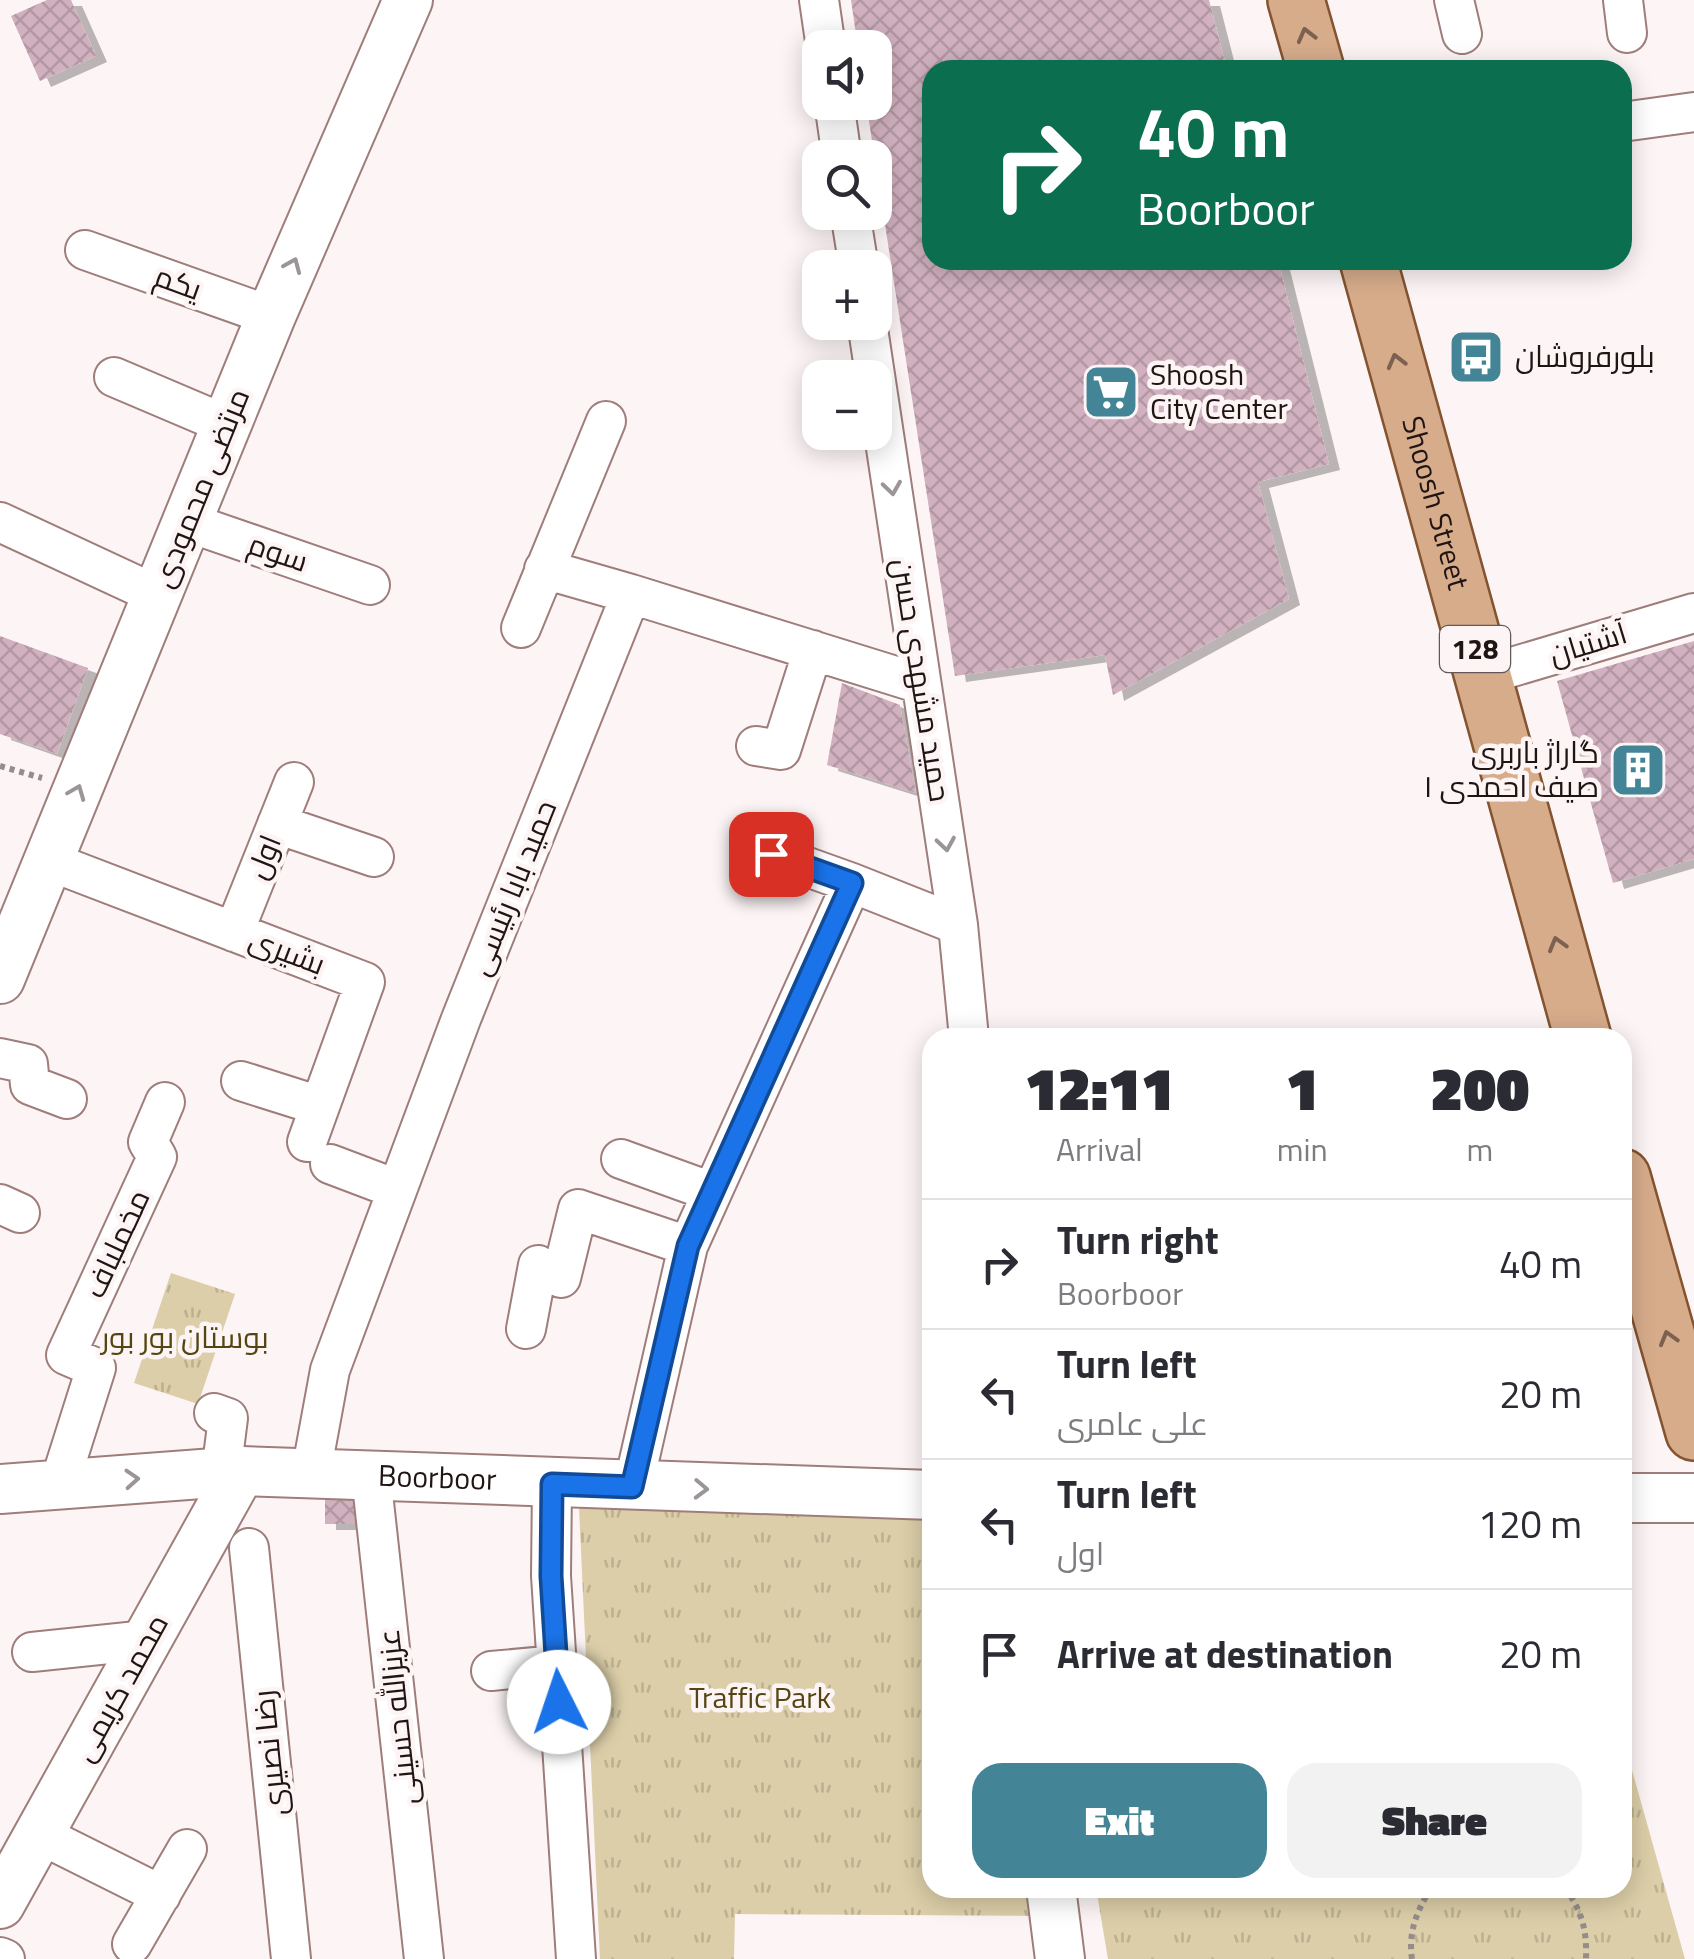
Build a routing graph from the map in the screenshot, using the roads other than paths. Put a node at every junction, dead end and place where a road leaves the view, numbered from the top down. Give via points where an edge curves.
1 (408, 0) edge
2 (819, 0) edge
3 (1296, 0) edge
4 (823, 30) edge
5 (1313, 60) edge
6 (1694, 112) edge
7 (1632, 121) edge
8 (85, 250) dead end
9 (1371, 270) edge
10 (271, 316) junction
11 (870, 340) edge
12 (114, 377) dead end
13 (606, 420) dead end
14 (226, 425) junction
15 (0, 522) edge
16 (187, 522) junction
17 (544, 568) junction
18 (370, 585) dead end
19 (631, 594) junction
20 (157, 595) junction
21 (1694, 613) edge
22 (521, 628) dead end
23 (813, 650) junction
24 (1482, 676) junction
25 (921, 684) junction
26 (756, 746) dead end
27 (294, 782) dead end
28 (277, 824) junction
29 (771, 854) dead end
30 (374, 857) dead end
31 (48, 862) junction
32 (852, 883) junction
33 (958, 926) junction
34 (234, 932) junction
35 (0, 980) edge
36 (967, 1028) edge
37 (1581, 1028) edge
38 (0, 1058) edge
39 (241, 1081) dead end
40 (67, 1099) dead end
41 (164, 1102) dead end
42 (320, 1106) junction
43 (621, 1159) dead end
44 (396, 1189) junction
45 (712, 1192) junction
46 (1632, 1212) edge
47 (688, 1246) junction
48 (526, 1329) dead end
49 (214, 1413) dead end
50 (1694, 1432) edge
51 (231, 1472) junction
52 (311, 1472) junction
53 (372, 1475) junction
54 (552, 1484) junction
55 (59, 1485) junction
56 (632, 1487) junction
57 (0, 1489) edge
58 (922, 1495) edge
59 (1632, 1498) edge
60 (1694, 1498) edge
61 (249, 1548) dead end
62 (147, 1640) junction
63 (32, 1652) dead end
64 (557, 1665) junction
65 (491, 1670) dead end
66 (39, 1834) junction
67 (187, 1849) dead end
68 (161, 1894) junction
69 (1051, 1898) edge
70 (0, 1904) edge
71 (132, 1944) dead end
72 (291, 1959) edge
73 (424, 1959) edge
74 (576, 1959) edge
75 (1060, 1959) edge

10 -> 1 street, مرتضی محمودی
2 - 4 street
5 -> 3 main road
6 - 7 street
8 - 10 street, یکم
24 -> 9 main road, Shoosh Street / 128
10 - 14 street, مرتضی محمودی
11 -> 25 street, حمید مشهدی حسن
12 - 14 street
13 - 17 street
14 - 16 street, مرتضی محمودی
15 - 20 street
16 - 18 street, سوم
16 - 20 street, مرتضی محمودی
17 - 19 street
17 - 22 street
19 - 23 street
19 - 44 street, حمید بابا رئیسی
31 -> 20 street, مرتضی محمودی
21 - 24 street, آشتیان
23 - 25 street
23 - 26 street via 782,750
37 -> 24 main road, Shoosh Street / 128
25 -> 33 street, حمید مشهدی حسن
27 - 28 street, اول
28 - 30 street
28 - 34 street, اول
29 - 32 street
31 - 34 street, بشیری
31 - 35 street, مرتضی محمودی
32 - 33 street
32 - 45 street
33 - 36 street, حمید مشهدی حسن
34 - 42 street, بشیری via 365,982
38 - 40 street via 28,1064 30,1086
39 - 42 street
41 - 55 street, مخملباف via 148,1142 157,1157 66,1355 96,1368
42 - 44 street, بشیری via 318,1153
43 - 45 street
44 - 52 street, حمید بابا رئیسی via 330,1370
45 - 47 street
50 -> 46 main road
47 - 48 street via 578,1210 561,1278 538,1265
47 - 56 street
49 - 51 street via 228,1418
51 - 52 street, Boorboor
55 -> 51 street, Boorboor
51 - 62 street, محمد کریمی
52 - 53 street, Boorboor
53 - 54 street, Boorboor
53 - 73 street, عزیزالله حسینی
54 - 56 street, Boorboor
54 - 64 street
55 - 57 street, Boorboor
56 -> 58 street, Boorboor
59 - 60 street
61 - 72 street, رضا نصیری
62 - 63 street
62 - 66 street, محمد کریمی
64 - 65 street
64 - 74 street
66 - 68 street
66 - 70 street, محمد کریمی
67 - 68 street
68 - 71 street
69 - 75 street

